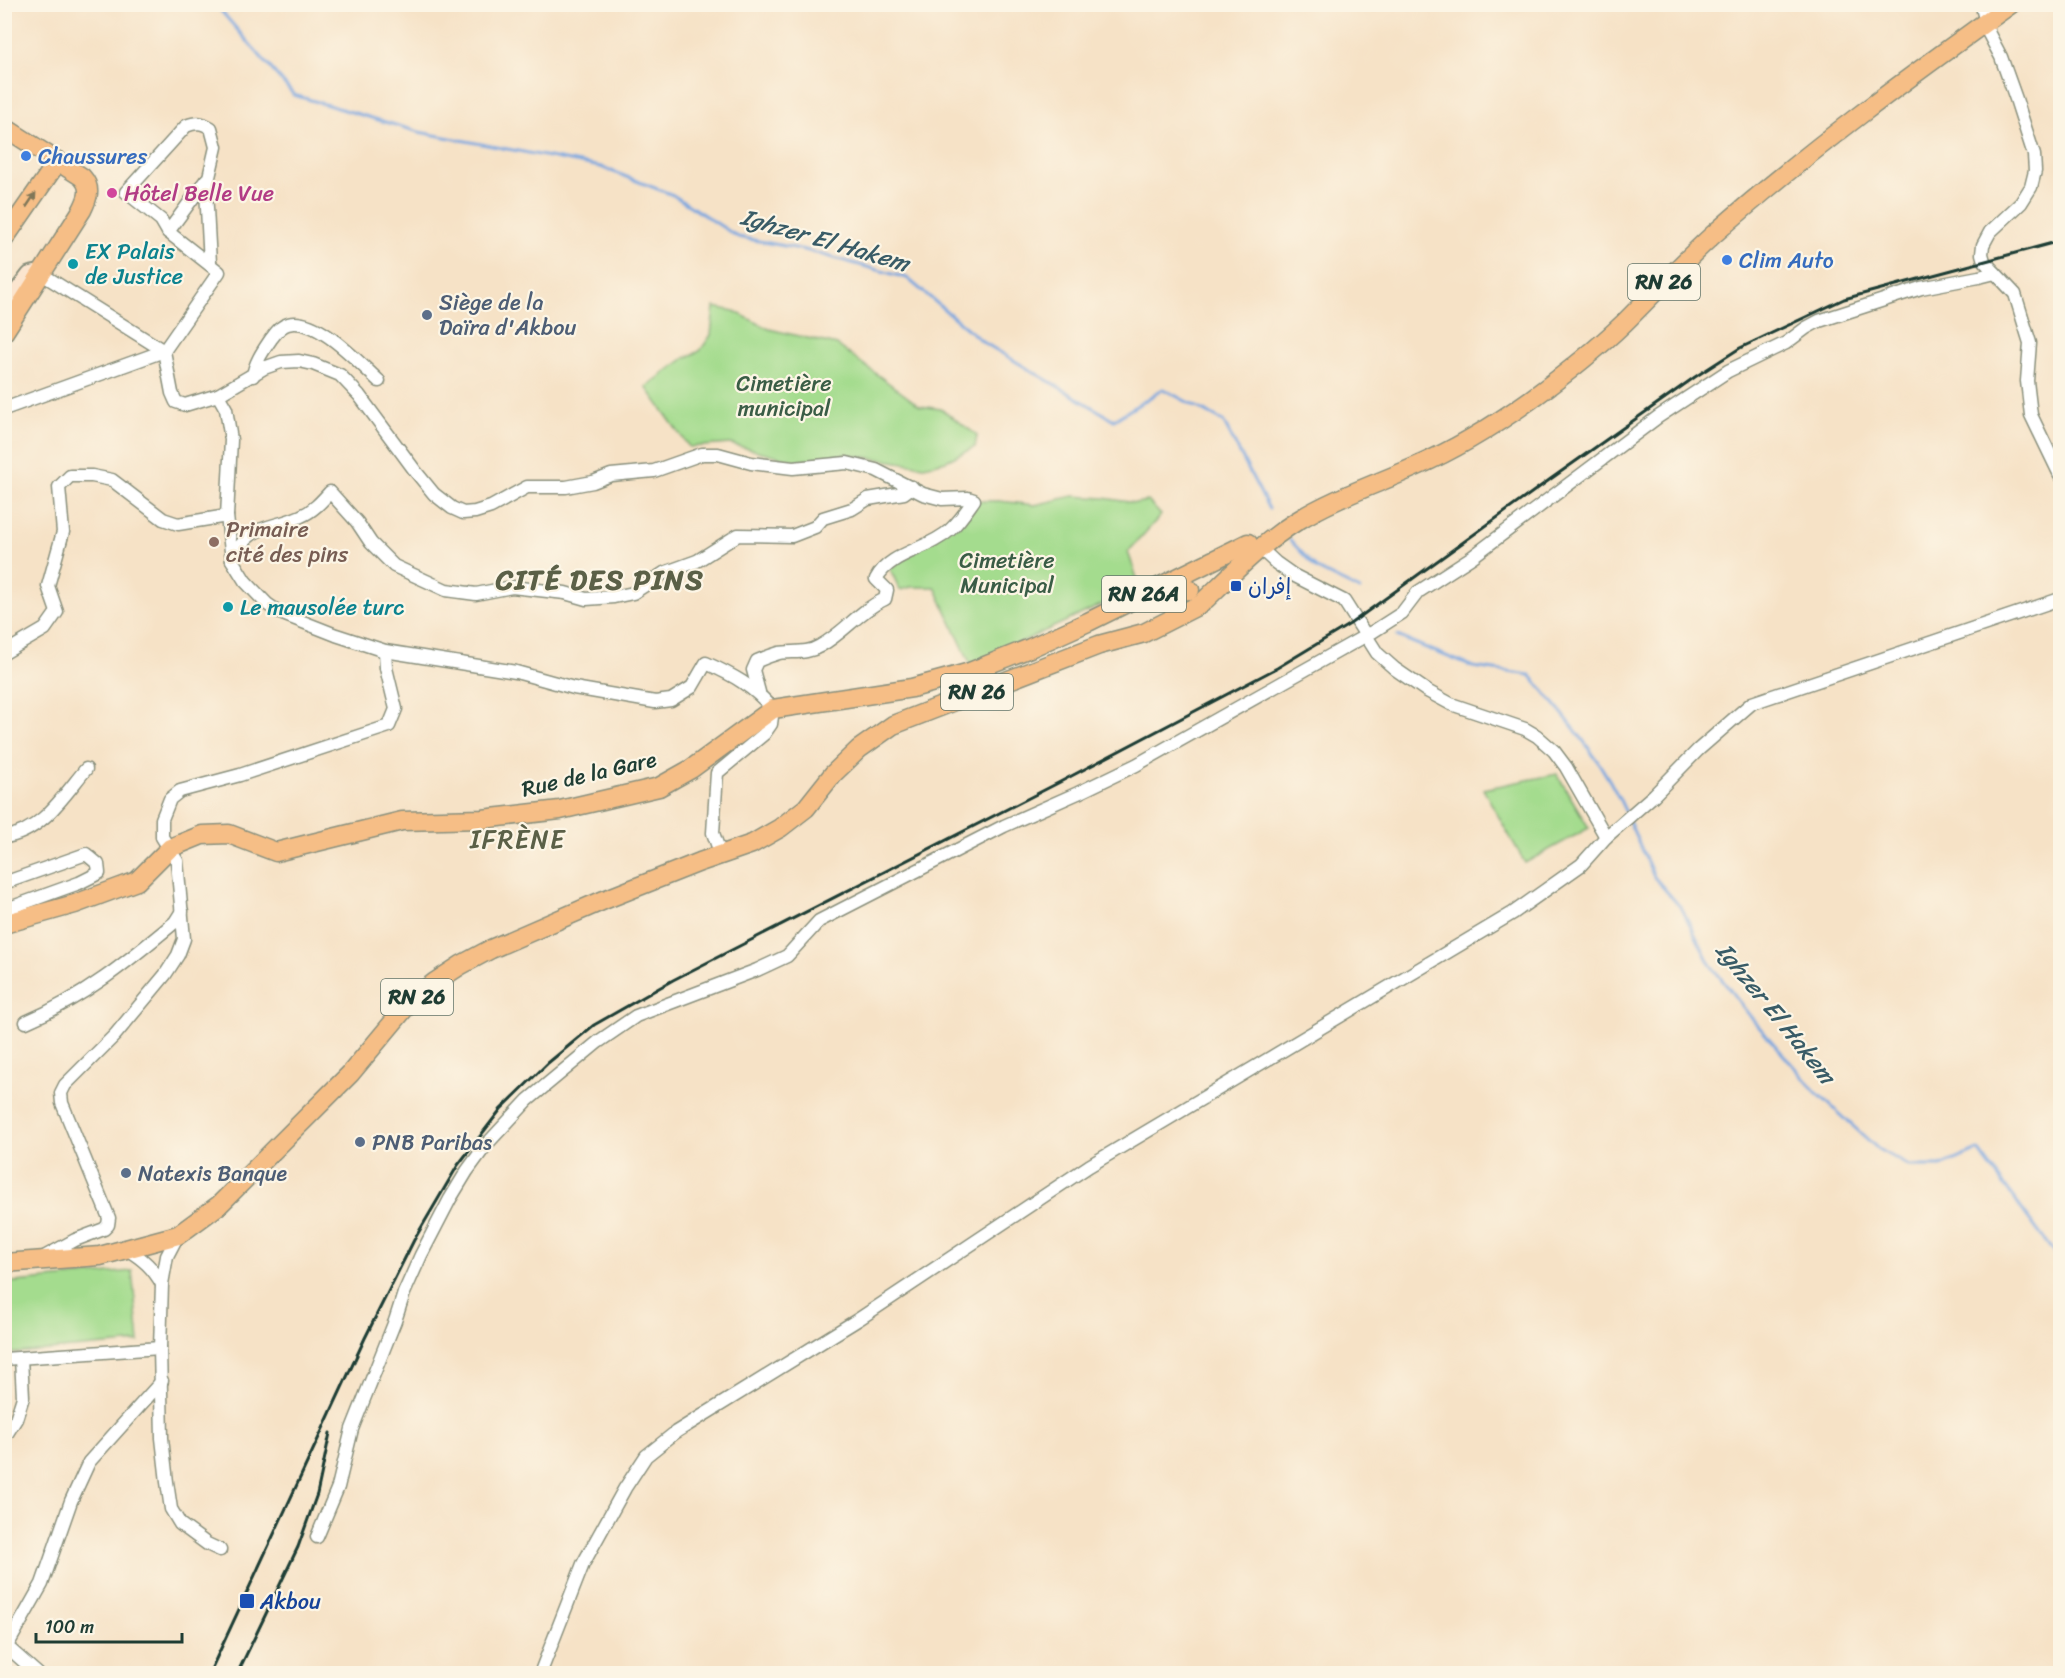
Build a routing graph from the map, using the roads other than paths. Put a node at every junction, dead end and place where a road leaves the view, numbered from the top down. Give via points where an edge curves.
1 (2011, 4) edge
2 (1987, 12) edge
3 (4, 127) edge
4 (58, 161) junction
5 (208, 176) junction
6 (168, 232) junction
7 (4, 239) edge
8 (210, 263) junction
9 (40, 273) junction
10 (1995, 273) junction
11 (4, 309) edge
12 (4, 332) edge
13 (164, 351) junction
14 (253, 376) junction
15 (380, 381) dead end
16 (218, 395) junction
17 (4, 409) edge
18 (2061, 475) edge
19 (912, 487) junction
20 (227, 516) junction
21 (1260, 542) junction
22 (232, 560) junction
23 (1205, 571) junction
24 (1170, 583) junction
25 (1197, 595) junction
26 (2061, 598) edge
27 (1088, 622) junction
28 (1365, 635) junction
29 (385, 651) junction
30 (4, 652) edge
31 (759, 692) junction
32 (772, 709) junction
33 (86, 769) dead end
34 (4, 837) edge
35 (1606, 837) junction
36 (171, 848) junction
37 (721, 855) junction
38 (4, 883) edge
39 (4, 910) edge
40 (182, 911) junction
41 (4, 924) edge
42 (26, 1022) dead end
43 (178, 1235) junction
44 (128, 1250) junction
45 (37, 1261) junction
46 (4, 1263) edge
47 (162, 1284) junction
48 (160, 1348) junction
49 (21, 1358) junction
50 (4, 1359) edge
51 (162, 1381) junction
52 (4, 1438) edge
53 (317, 1537) dead end
54 (220, 1551) dead end
55 (6, 1645) edge
56 (38, 1674) edge
57 (540, 1674) edge

1 - 2 main road, RN 26
2 - 10 street via 1989,34 2023,120 2035,171 2021,203 1990,231 1983,245 1984,261
2 - 21 main road, RN 26 via 1859,102 1728,208 1617,315 1530,388 1423,452 1318,498
3 - 4 main road
7 -> 4 main road
4 - 9 main road via 82,177 89,191 82,210
5 - 6 street
5 - 6 street via 216,147 214,134 203,123 194,123 186,126 126,192 161,220
5 - 8 street
6 - 8 street
8 - 13 street via 219,272
9 - 11 street via 23,282
9 - 12 main road
9 - 13 street
10 - 18 street via 2014,294 2030,343 2027,381 2031,415
10 - 28 street via 1921,288 1819,321 1786,343 1728,371 1658,417 1472,557 1418,592 1402,614
13 - 16 street via 176,402 185,405
13 - 17 street
14 - 15 street via 254,367 276,332 289,323 298,323 330,337
14 - 16 street
14 - 19 street via 281,362 314,364 340,375 434,494 463,513 491,507 527,488 566,487 611,475 654,471 702,454 793,468 847,463 876,470
16 - 20 street via 226,409 231,440
19 - 22 street via 904,494 868,499 792,536 738,535 633,593 614,597 586,599 512,587 476,594 446,590 394,566 330,492 303,516 250,534
19 - 31 street via 942,499 974,500 950,530 891,561 876,579 887,590 885,599 872,604 837,635 818,648 779,653 757,661 753,670
20 - 22 street
20 - 30 street via 178,524 163,519 112,480 70,476 59,487 63,532 48,586 57,612 45,629
21 - 23 main road
21 - 25 main road, RN 26
21 - 28 street via 1276,563 1293,575 1344,601
22 - 29 street via 245,581 280,614
23 - 24 main road, Rue de la Gare / RN 26A
23 - 25 main road
24 - 25 main road via 1184,582
24 - 27 main road, Rue de la Gare / RN 26A
25 - 27 main road via 1164,593 1115,615
25 - 37 main road, RN 26 via 1099,645 893,725 859,749 806,808 780,828
26 - 35 street via 1752,704
27 - 32 main road, Rue de la Gare / RN 26A via 967,673 923,685
28 - 35 street via 1383,658 1426,691 1537,736 1566,767
28 - 53 street via 1136,765 1004,826 819,921 787,957 636,1016 528,1100 467,1171 421,1255 352,1429 338,1487
29 - 31 street via 516,672 574,688 655,702 671,700 692,687 706,663
29 - 36 street via 396,709 389,726 180,791 170,799 162,819 162,837
31 - 32 street
32 - 36 main road, Rue de la Gare / RN 26A via 691,769 659,787 571,808 482,819 402,822 276,852 229,834 202,835
32 - 37 street via 771,724 764,735 717,773 712,833
33 - 34 street via 34,826
35 - 57 street via 1581,865 1513,913 1089,1166 859,1319 676,1432 646,1456 625,1488 584,1564
36 - 40 street via 177,861
36 - 41 main road, Rue de la Gare / RN 26A via 137,880 75,904
37 - 43 main road, RN 26 via 491,949 435,982 410,1002 350,1074 227,1197
38 - 39 street via 86,854 98,864 99,873 79,883
40 - 42 street via 116,971 58,1009
40 - 45 street via 184,939 165,975 61,1093 109,1218 108,1225
43 - 44 main road, RN 26
43 - 47 street via 167,1256
44 - 45 main road, RN 26
44 - 47 street via 153,1269
45 - 46 main road, RN 26
47 - 48 street
48 - 49 street
48 - 51 street
49 - 50 street
49 - 52 street via 23,1397
51 - 54 street via 162,1437 171,1509 180,1524
51 - 55 street via 89,1462 42,1584
55 - 56 street

